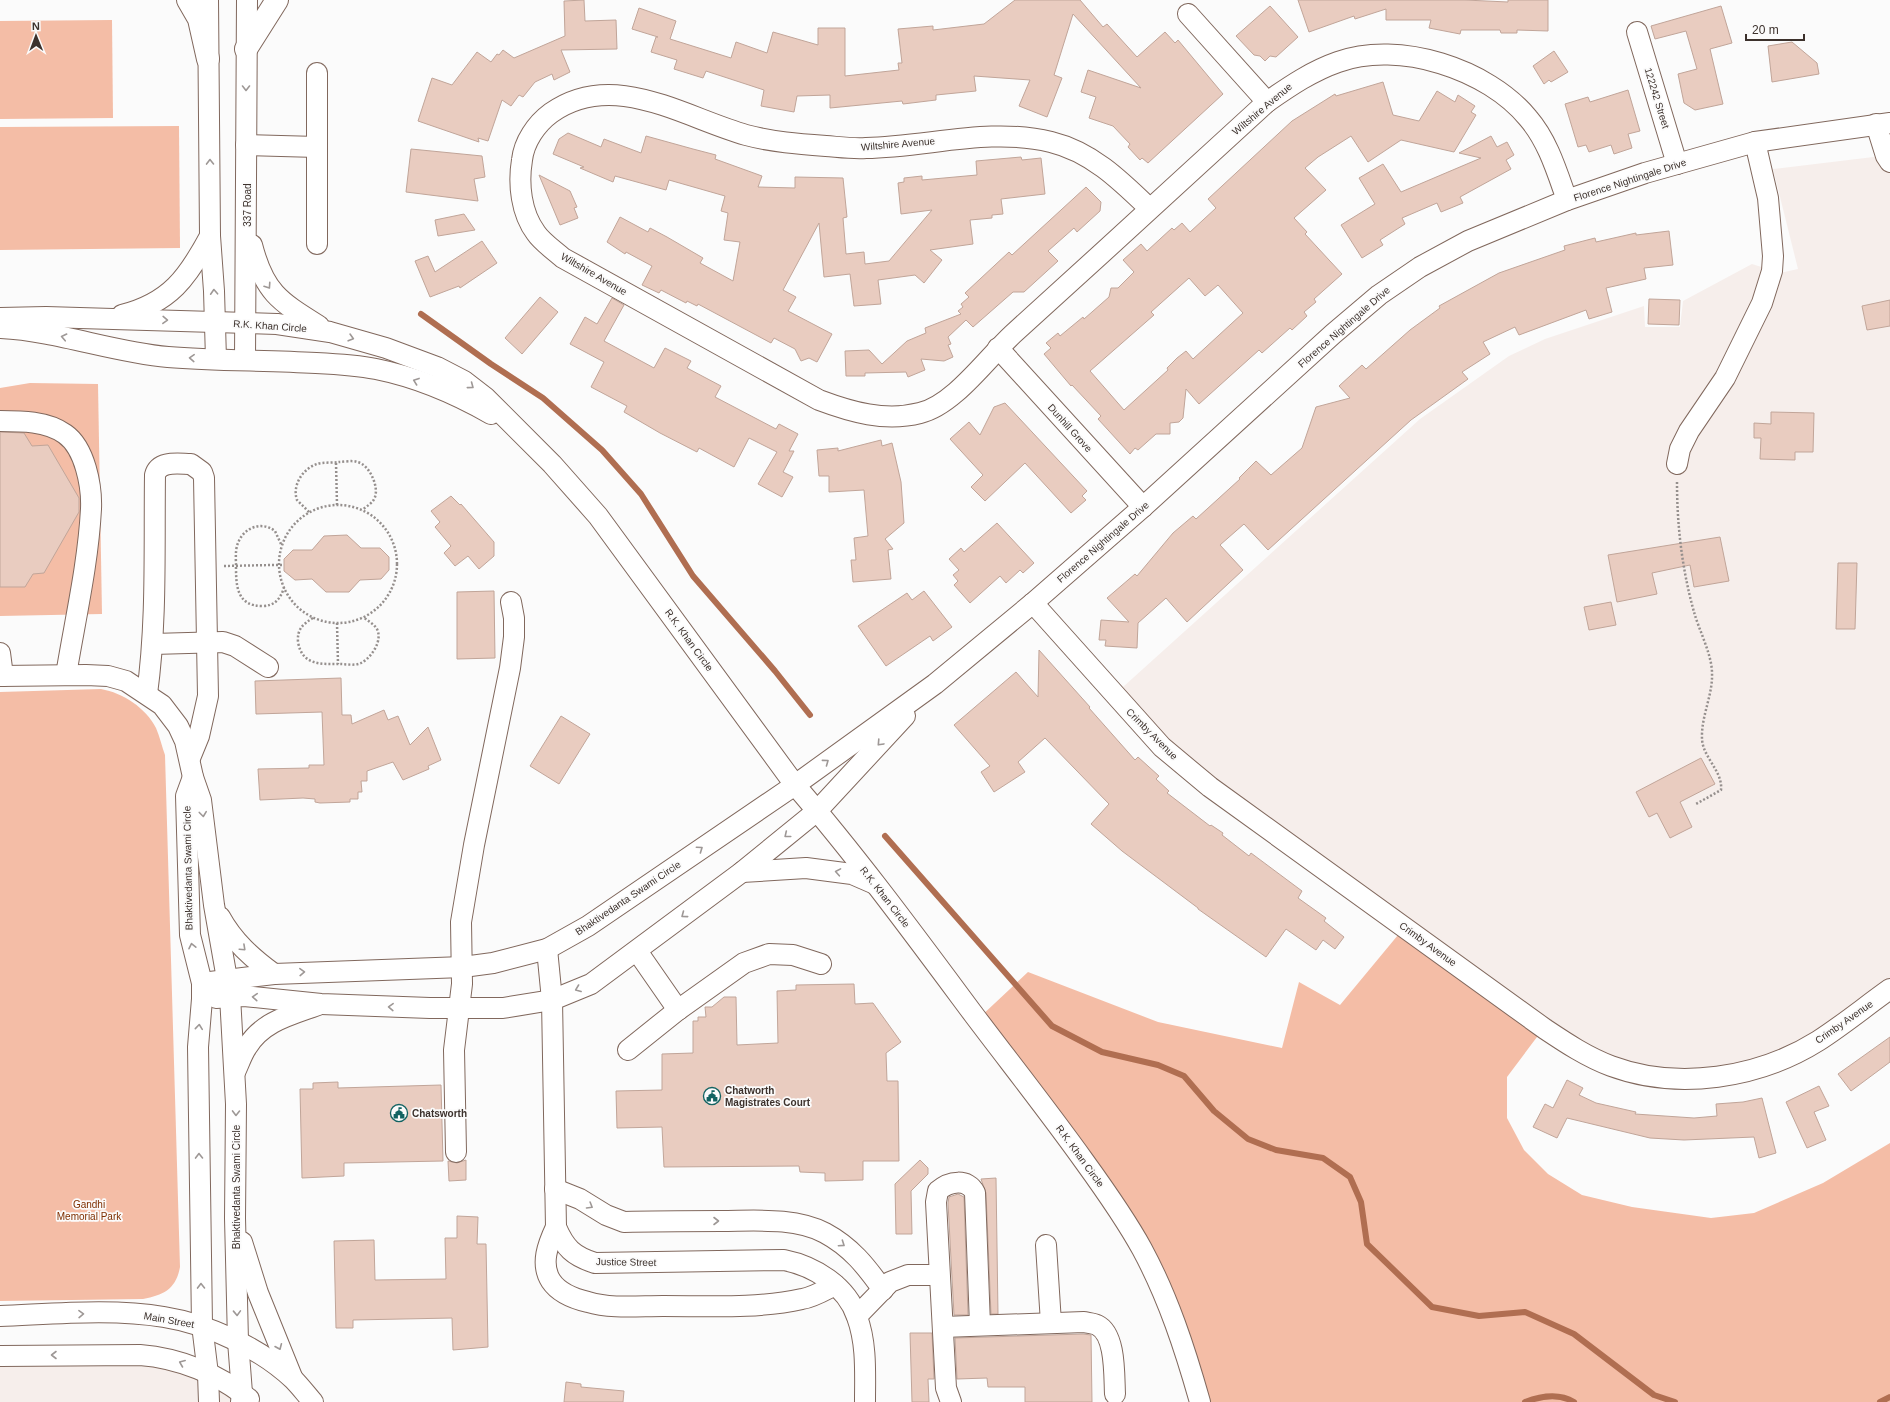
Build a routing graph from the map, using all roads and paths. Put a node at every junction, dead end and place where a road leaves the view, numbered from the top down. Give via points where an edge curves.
1 (188, 0) edge
2 (208, 0) edge
3 (247, 0) edge
4 (277, 0) edge
5 (1188, 14) dead end
6 (1637, 32) dead end
7 (246, 49) junction
8 (208, 59) junction
9 (317, 73) dead end
10 (1267, 102) junction
11 (1883, 123) edge
12 (1755, 142) junction
13 (246, 146) junction
14 (317, 147) junction
15 (1890, 162) edge
16 (1677, 164) junction
17 (1567, 200) junction
18 (1150, 209) junction
19 (247, 223) junction
20 (210, 236) junction
21 (317, 244) dead end
22 (0, 318) edge
23 (108, 319) junction
24 (216, 322) junction
25 (245, 323) junction
26 (0, 327) edge
27 (330, 332) junction
28 (998, 348) junction
29 (216, 359) junction
30 (245, 360) junction
31 (0, 421) edge
32 (514, 426) junction
33 (336, 463) junction
34 (1677, 464) joint
35 (338, 505) junction
36 (1143, 507) junction
37 (362, 510) junction
38 (309, 512) junction
39 (282, 545) junction
40 (284, 565) dead end
41 (206, 566) junction
42 (236, 566) junction
43 (284, 588) junction
44 (511, 602) dead end
45 (1033, 603) junction
46 (363, 617) junction
47 (314, 618) junction
48 (337, 623) junction
49 (207, 641) junction
50 (153, 644) junction
51 (0, 653) edge
52 (338, 664) junction
53 (268, 667) dead end
54 (66, 675) junction
55 (1, 676) edge
56 (935, 684) junction
57 (147, 694) junction
58 (192, 767) junction
59 (795, 785) junction
60 (1696, 804) dead end
61 (817, 811) junction
62 (742, 872) junction
63 (875, 884) junction
64 (214, 905) junction
65 (547, 949) junction
66 (637, 952) junction
67 (821, 964) dead end
68 (463, 967) junction
69 (274, 974) junction
70 (229, 989) junction
71 (1890, 989) edge
72 (202, 991) junction
73 (552, 1000) junction
74 (321, 1004) junction
75 (459, 1008) junction
76 (678, 1010) junction
77 (628, 1050) dead end
78 (234, 1074) junction
79 (456, 1152) dead end
80 (555, 1189) junction
81 (234, 1218) junction
82 (556, 1227) junction
83 (1046, 1245) dead end
84 (939, 1275) junction
85 (835, 1285) junction
86 (883, 1290) junction
87 (0, 1316) edge
88 (857, 1316) junction
89 (1051, 1323) junction
90 (202, 1325) junction
91 (980, 1325) junction
92 (943, 1326) junction
93 (238, 1341) junction
94 (0, 1356) edge
95 (208, 1374) junction
96 (293, 1379) junction
97 (1115, 1394) dead end
98 (245, 1399) edge
99 (209, 1402) edge
100 (313, 1402) edge
101 (865, 1402) edge
102 (952, 1402) edge
103 (1200, 1402) edge

1 - 8 highway via 199,19
2 - 8 street
3 - 7 street, 337 Road
4 - 7 highway
5 - 10 street
6 - 16 street, 122242 Street
7 -> 13 street, 337 Road
20 -> 8 street
9 - 14 street
10 - 17 street, Wiltshire Avenue via 1299,79 1338,61 1375,54 1446,64 1501,92 1529,118 1551,155
10 - 18 street, Wiltshire Avenue
11 - 12 street, Florence Nightingale Drive
11 - 15 street via 1886,156
12 - 16 street, Florence Nightingale Drive
12 - 34 street via 1768,198 1772,271 1759,310 1725,378 1686,437
13 - 14 street
13 - 19 street, 337 Road
14 - 21 street
16 - 17 street, Florence Nightingale Drive
17 - 36 street, Florence Nightingale Drive via 1468,241 1420,267 1379,294
18 - 28 street, Wiltshire Avenue
18 - 28 street, Wiltshire Avenue via 1114,175 1082,152 1051,142 1016,138 962,138 866,148 772,141 624,95 579,98 560,106 543,119 523,152 520,190 525,213 536,234 562,258 819,400 851,412 880,416 920,413 947,401
19 - 25 street, 337 Road
19 -> 27 street via 257,265 275,296 286,306
20 - 23 street via 195,264 179,284 164,297 128,314
24 -> 20 street
22 - 23 street, R.K. Khan Circle via 20,316
23 -> 24 street, R.K. Khan Circle
24 - 25 street, R.K. Khan Circle
24 - 29 street
25 - 27 street, R.K. Khan Circle via 302,327
25 - 30 street, 337 Road
29 -> 26 street, R.K. Khan Circle via 167,356
27 -> 32 street, R.K. Khan Circle via 386,348 437,367 464,381 486,398
28 - 36 street, Dunhill Grove
29 - 30 street, R.K. Khan Circle
32 -> 30 street, R.K. Khan Circle via 467,401 395,374 346,365
31 - 54 street via 27,422 57,429 77,448 83,461 91,508
32 - 59 street, R.K. Khan Circle via 598,516
33 - 35 path
33 - 37 path via 358,462 368,470 376,486 376,493 373,502
33 - 38 path via 318,464 299,479 295,494 297,500
34 - 60 path via 1680,550 1687,587 1712,673 1703,716 1702,740 1722,784 1721,790
35 - 37 path
35 - 38 path via 321,507
36 - 45 street, Florence Nightingale Drive
37 - 46 path via 379,521 387,530 394,545 397,561 396,577 390,592 381,605
38 - 39 path via 290,528
39 - 42 path via 271,528 253,527 238,542
39 - 43 path via 278,563
40 - 42 path, bridge
41 - 42 path
41 - 49 street
41 - 50 street via 202,472 191,464 161,466 155,475
42 - 43 path via 236,587 239,594 250,603 258,606 272,604 278,600
43 - 47 path via 293,604
44 - 68 street via 514,637 510,668 461,922
45 - 56 street, Florence Nightingale Drive
45 - 71 street, Crimby Avenue via 1162,747 1210,787 1545,1029 1576,1050 1611,1066 1648,1075 1685,1079 1744,1073 1782,1060 1818,1041
46 - 48 path
46 - 52 path via 378,632 373,652 357,664
47 - 48 path
47 - 52 path via 305,623 298,632 302,652 315,664
48 - 52 path
49 - 50 street
49 - 53 street via 235,646
49 - 58 street via 208,696
50 - 57 street
51 - 55 street
54 - 55 street, Bhaktivedanta Swami Circle
54 - 57 street, Bhaktivedanta Swami Circle via 108,676 126,681
59 -> 56 street, Florence Nightingale Drive
56 -> 61 street, Florence Nightingale Drive
57 - 58 street, Bhaktivedanta Swami Circle via 162,705 178,726
58 -> 64 street, Bhaktivedanta Swami Circle via 202,806
72 -> 58 street, Bhaktivedanta Swami Circle via 190,935 186,796
59 - 61 street, R.K. Khan Circle
65 -> 59 street, Bhaktivedanta Swami Circle via 588,926
61 -> 62 street
61 - 63 street, R.K. Khan Circle
63 -> 62 street via 852,874 806,868
62 -> 66 street
63 - 103 street, R.K. Khan Circle via 1114,1202 1141,1248 1165,1297 1186,1352
64 -> 69 street via 233,939
64 - 70 street, Bhaktivedanta Swami Circle
65 - 68 street, Bhaktivedanta Swami Circle via 493,963
65 - 73 street, Justice Street
66 -> 73 street via 591,984
66 - 76 street
67 - 76 street via 793,955 769,954 744,963
69 -> 68 street, Bhaktivedanta Swami Circle
68 - 75 street
69 - 70 street, Bhaktivedanta Swami Circle
70 - 72 street
74 -> 70 street
70 - 78 street, Bhaktivedanta Swami Circle
90 -> 72 street, Bhaktivedanta Swami Circle via 198,1047
73 - 75 street via 503,1008
73 - 80 street, Justice Street
75 -> 74 street
74 - 78 street via 270,1023 247,1047
75 - 79 street via 454,1050
76 - 77 street
78 -> 81 street, Bhaktivedanta Swami Circle
80 - 82 street, Justice Street
80 -> 86 street via 624,1222 762,1221 810,1227 824,1232 853,1251
81 -> 93 street, Bhaktivedanta Swami Circle
81 -> 96 street via 258,1293
82 - 85 street, Justice Street via 562,1241 571,1251 580,1258 595,1263 784,1260 812,1268
82 - 85 street via 546,1253 547,1273 559,1290 589,1302 616,1306 764,1305 803,1299
83 - 89 street
84 - 86 street via 908,1275 890,1282
84 - 91 street via 936,1202 938,1191 945,1185 965,1183 972,1186 975,1193
84 - 92 street
85 - 88 street, Justice Street
86 - 88 street
87 -> 90 street, Main Street via 120,1313 163,1316
88 - 101 street, Justice Street via 863,1339
89 - 91 street
89 - 97 street via 1084,1322 1097,1325 1106,1332 1111,1346
90 - 93 street, Main Street
90 - 95 street, Bhaktivedanta Swami Circle
91 - 92 street
92 - 102 street via 946,1388
93 - 96 street, Main Street
93 - 98 street, Bhaktivedanta Swami Circle
95 -> 94 street via 161,1356
95 - 98 street
95 - 99 street, Bhaktivedanta Swami Circle
96 - 100 street, Main Street

